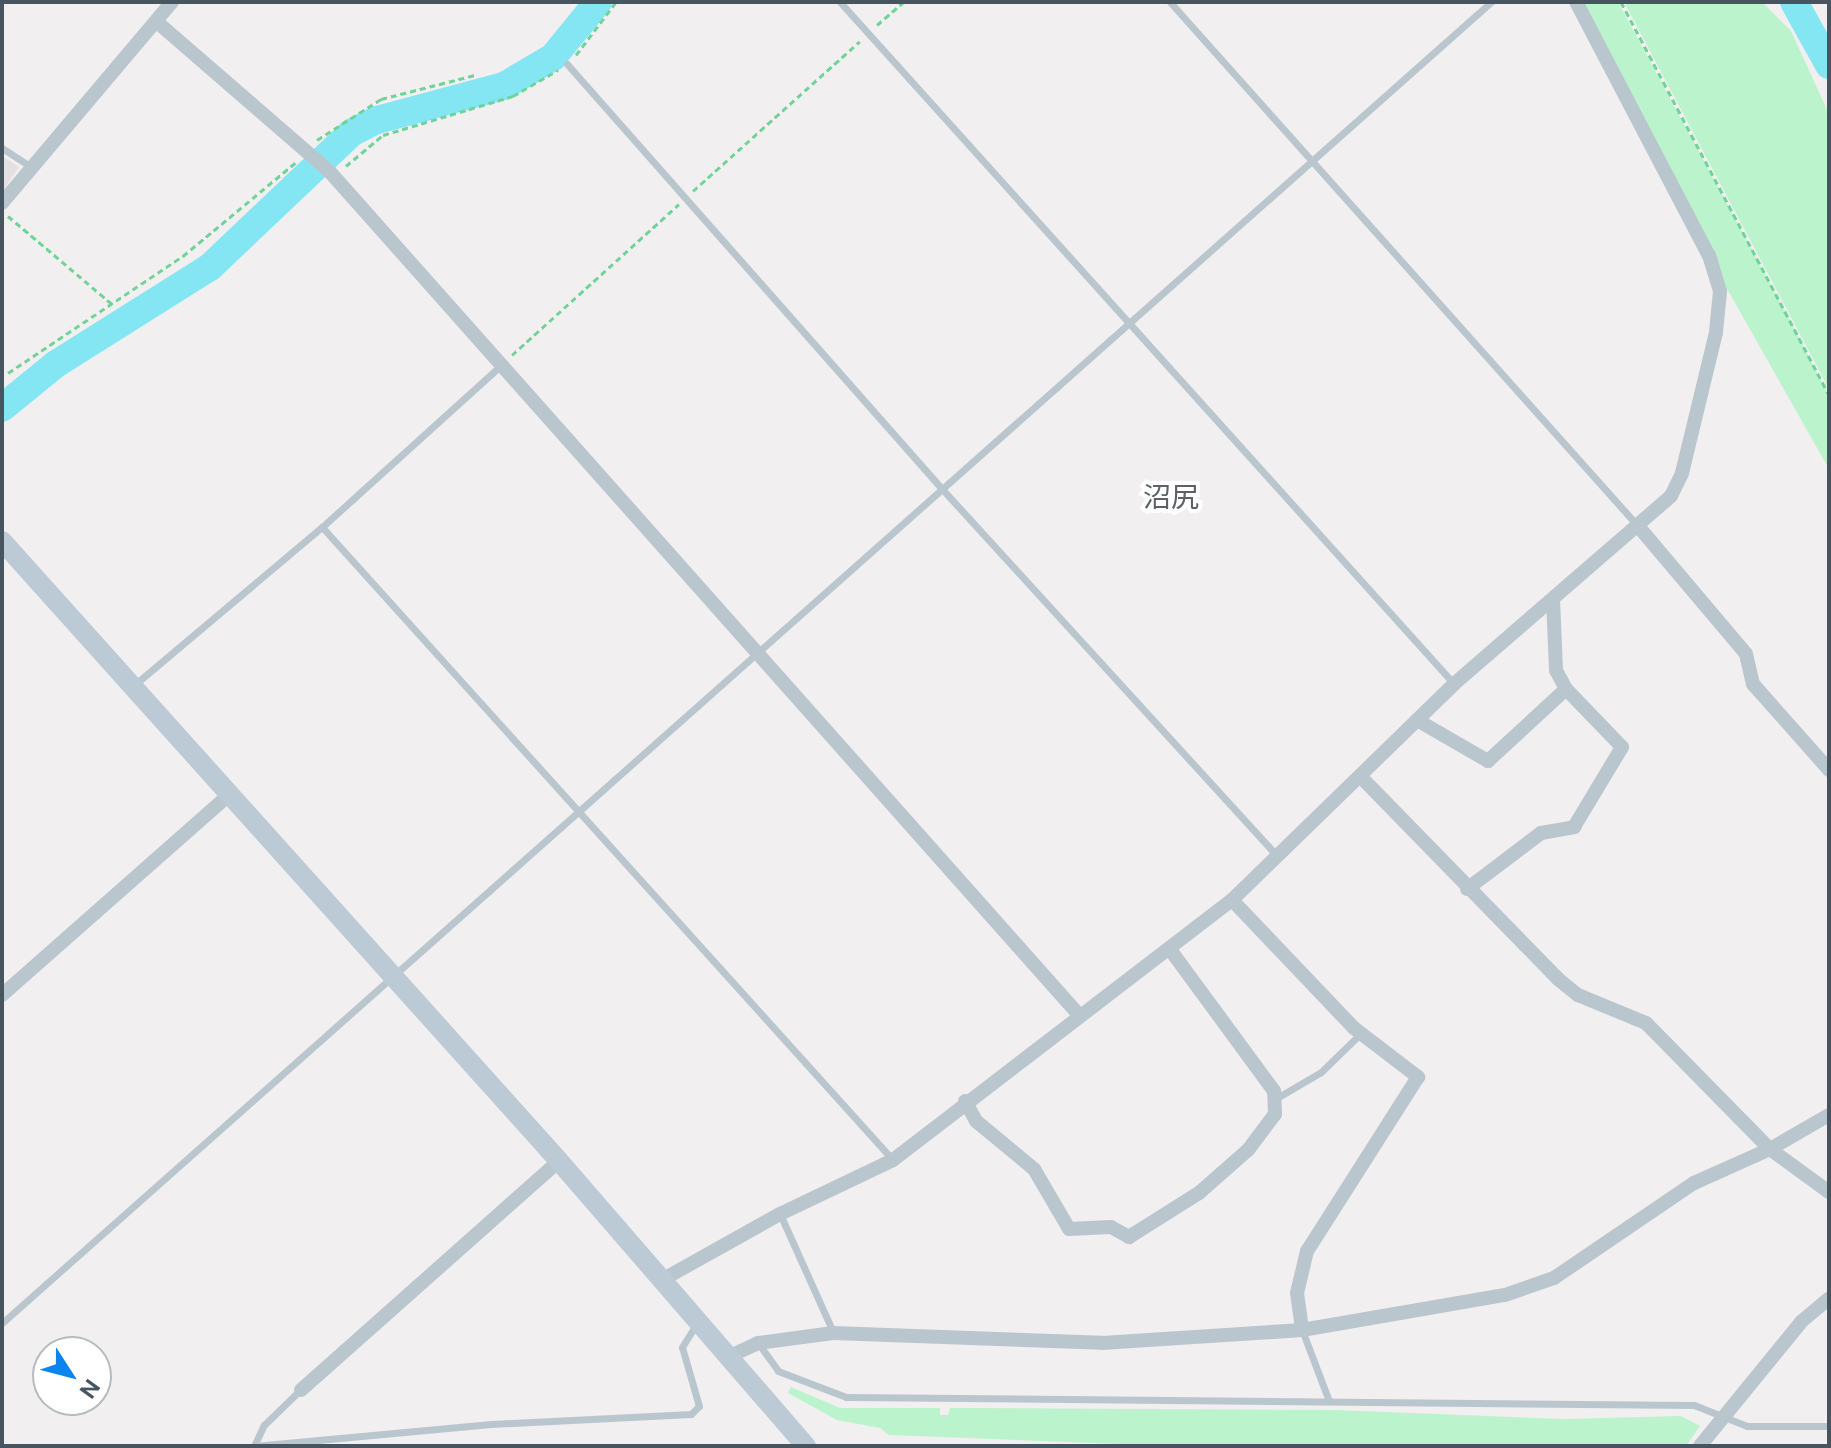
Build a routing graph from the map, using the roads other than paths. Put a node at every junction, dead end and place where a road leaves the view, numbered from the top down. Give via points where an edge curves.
1 (172, 2) edge
2 (840, 2) edge
3 (1170, 2) edge
4 (1491, 2) edge
5 (1576, 2) edge
6 (157, 22) junction
7 (567, 64) road end
8 (2, 148) edge
9 (1313, 161) junction
10 (32, 168) junction
11 (2, 203) edge
12 (1129, 324) junction
13 (503, 363) junction
14 (943, 490) junction
15 (1638, 526) junction
16 (322, 527) junction
17 (2, 541) edge
18 (1553, 599) junction
19 (759, 654) junction
20 (1454, 684) junction
21 (132, 687) junction
22 (1566, 689) junction
23 (1417, 720) junction
24 (1829, 770) edge
25 (1360, 776) junction
26 (231, 793) junction
27 (575, 814) junction
28 (1277, 856) junction
29 (1467, 889) junction
30 (1232, 900) junction
31 (1169, 948) junction
32 (391, 975) junction
33 (2, 995) edge
34 (1078, 1014) junction
35 (1361, 1033) junction
36 (1275, 1099) junction
37 (965, 1101) junction
38 (1829, 1115) edge
39 (1770, 1149) junction
40 (893, 1160) junction
41 (559, 1161) junction
42 (1829, 1192) edge
43 (780, 1214) junction
44 (660, 1281) junction
45 (1829, 1298) edge
46 (2, 1323) edge
47 (697, 1323) junction
48 (1302, 1330) junction
49 (833, 1333) junction
50 (758, 1343) junction
51 (728, 1357) junction
52 (301, 1390) joint
53 (1329, 1401) junction
54 (1724, 1416) junction
55 (1829, 1426) edge
56 (254, 1446) edge
57 (806, 1446) edge
58 (1700, 1446) edge

1 - 6 street
2 - 12 lane
3 - 9 lane
4 - 9 lane
5 - 15 street via 1709,256 1720,291 1716,332 1682,473 1671,496
6 - 10 street
6 - 13 street via 310,152
7 - 14 lane
8 - 10 lane
9 - 12 lane
9 - 15 lane
10 - 11 street
12 - 14 lane
12 - 20 lane
13 - 16 lane
13 - 19 street
14 - 19 lane
14 - 28 lane
15 - 18 street
15 - 24 street via 1746,654 1753,684
16 - 21 lane
16 - 27 lane
17 - 21 street
18 - 20 street
18 - 22 street via 1556,670
19 - 27 lane
19 - 34 street
20 - 23 street
21 - 26 street
22 - 23 street via 1488,761
22 - 29 street via 1622,747 1574,827 1541,833
23 - 25 street
25 - 28 street
25 - 29 street
26 - 32 street
26 - 33 street
27 - 32 lane
27 - 40 lane
28 - 30 street
29 - 39 street via 1578,995 1646,1023
30 - 31 street
30 - 35 street
31 - 34 street
31 - 36 street
32 - 41 street
32 - 46 lane
34 - 37 street
35 - 36 lane via 1321,1072
35 - 48 street via 1418,1077 1307,1251 1297,1293
36 - 37 street via 1275,1114 1248,1150 1199,1193 1129,1237 1111,1227 1069,1229 1034,1169 976,1121
37 - 40 street
38 - 39 street
39 - 42 street
39 - 48 street via 1694,1183 1580,1263 1529,1287
40 - 43 street
41 - 44 street
41 - 52 street
43 - 44 street
43 - 49 lane
44 - 47 street
45 - 54 street via 1802,1321
47 - 51 street
47 - 56 lane via 682,1347 699,1406 691,1414 491,1424
48 - 49 street via 1102,1343
48 - 53 lane
49 - 50 street
50 - 51 street
50 - 53 lane via 778,1371 846,1397
51 - 57 street
52 - 56 lane via 264,1425
53 - 54 lane via 1694,1405
54 - 55 lane via 1747,1426
54 - 58 street

